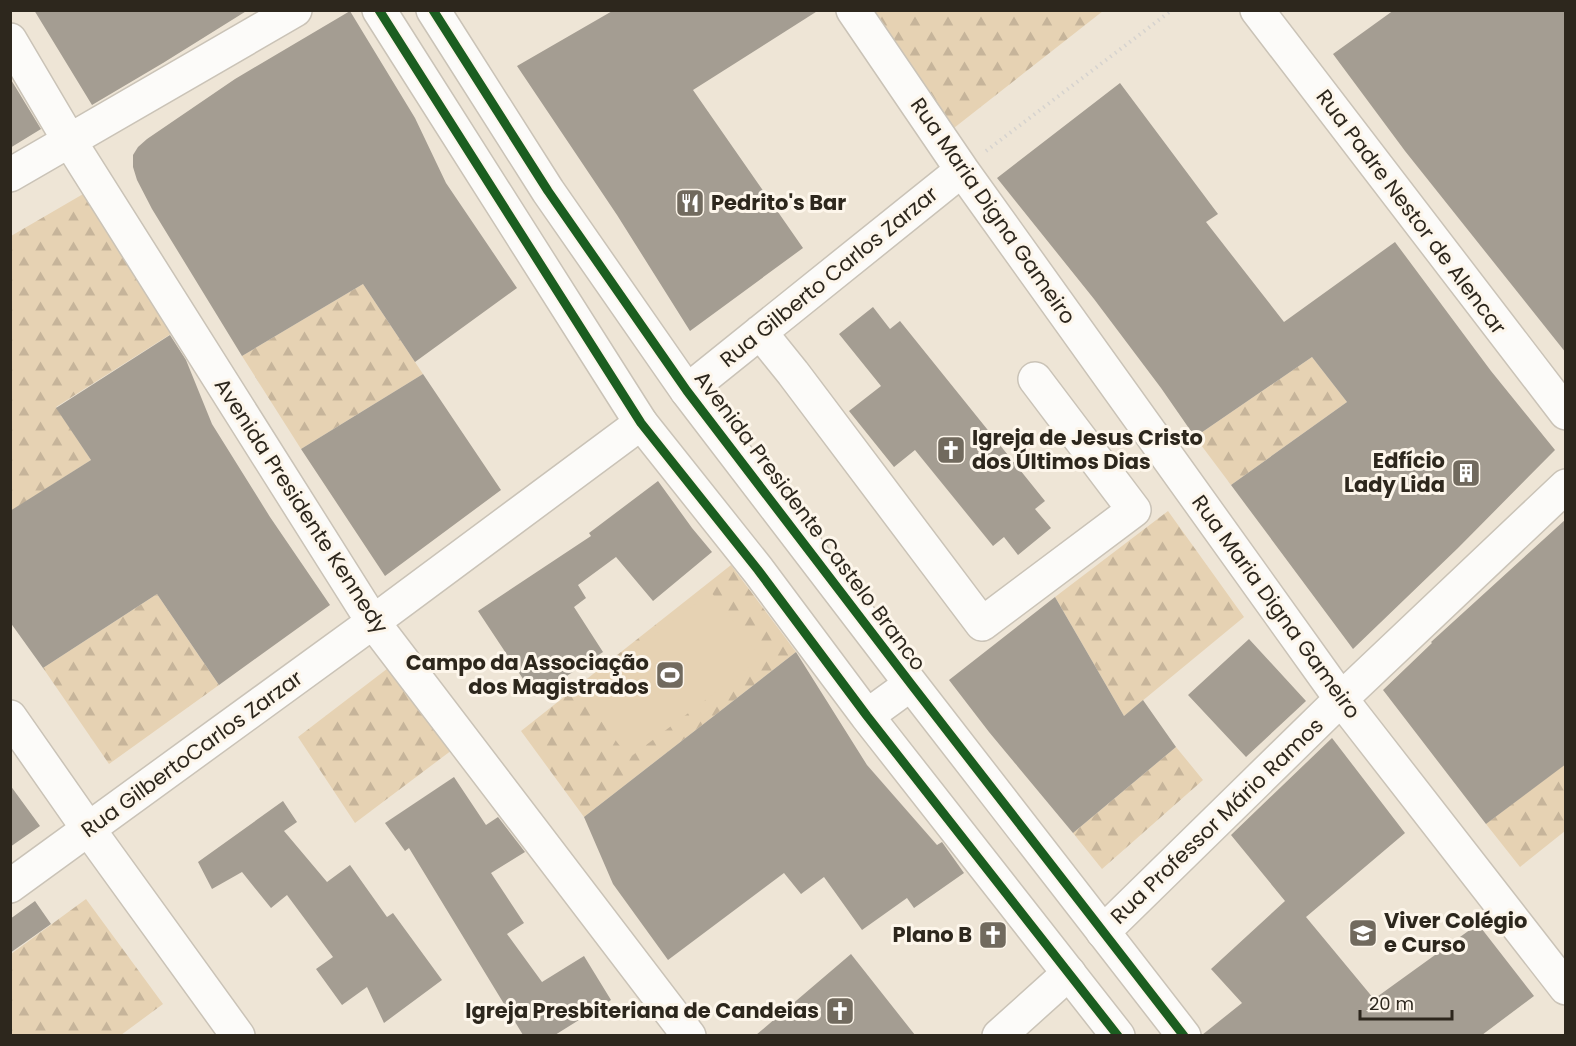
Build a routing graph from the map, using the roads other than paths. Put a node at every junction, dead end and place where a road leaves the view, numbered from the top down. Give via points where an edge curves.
1 (295, 10) edge
2 (379, 10) edge
3 (433, 10) edge
4 (853, 10) edge
5 (1257, 10) edge
6 (10, 40) edge
7 (69, 140) junction
8 (962, 170) junction
9 (10, 175) edge
10 (760, 332) junction
11 (1035, 379) dead end
12 (687, 391) junction
13 (1566, 414) edge
14 (641, 423) junction
15 (1566, 486) edge
16 (373, 622) junction
17 (911, 684) junction
18 (1341, 699) junction
19 (867, 716) junction
20 (10, 717) edge
21 (89, 830) junction
22 (10, 886) edge
23 (1103, 932) junction
24 (1069, 973) junction
25 (1566, 988) edge
26 (238, 1035) edge
27 (689, 1035) edge
28 (999, 1035) edge
29 (1118, 1035) edge
30 (1184, 1035) edge

1 - 7 street
2 - 14 street
3 - 12 street, Avenida Presidente Castelo Branco via 548,191
4 - 8 street, Rua Maria Digna Gameiro
5 - 13 street, Rua Padre Nestor de Alencar
6 - 7 street, Avenida Presidente Kennedy
7 - 9 street
7 - 16 street, Avenida Presidente Kennedy
8 - 10 street, Rua Gilberto Carlos Zarzar
8 - 18 street, Rua Maria Digna Gameiro
10 - 11 street via 982,624 1134,510
10 - 12 street, Rua Gilberto Carlos Zarzar
12 - 17 street, Avenida Presidente Castelo Branco
14 - 16 street
14 - 19 street
15 - 18 street, Rua Professor Mário Ramos
16 - 21 street, Rua GilbertoCarlos Zarzar
16 - 27 street, Avenida Presidente Kennedy
17 - 19 street
17 - 23 street, Avenida Presidente Castelo Branco
18 - 23 street, Rua Professor Mário Ramos
18 - 25 street, Rua Maria Digna Gameiro
19 - 24 street
20 - 21 street
21 - 22 street, Rua GilbertoCarlos Zarzar
21 - 26 street
23 - 30 street, Avenida Presidente Castelo Branco
24 - 28 street
24 - 29 street

